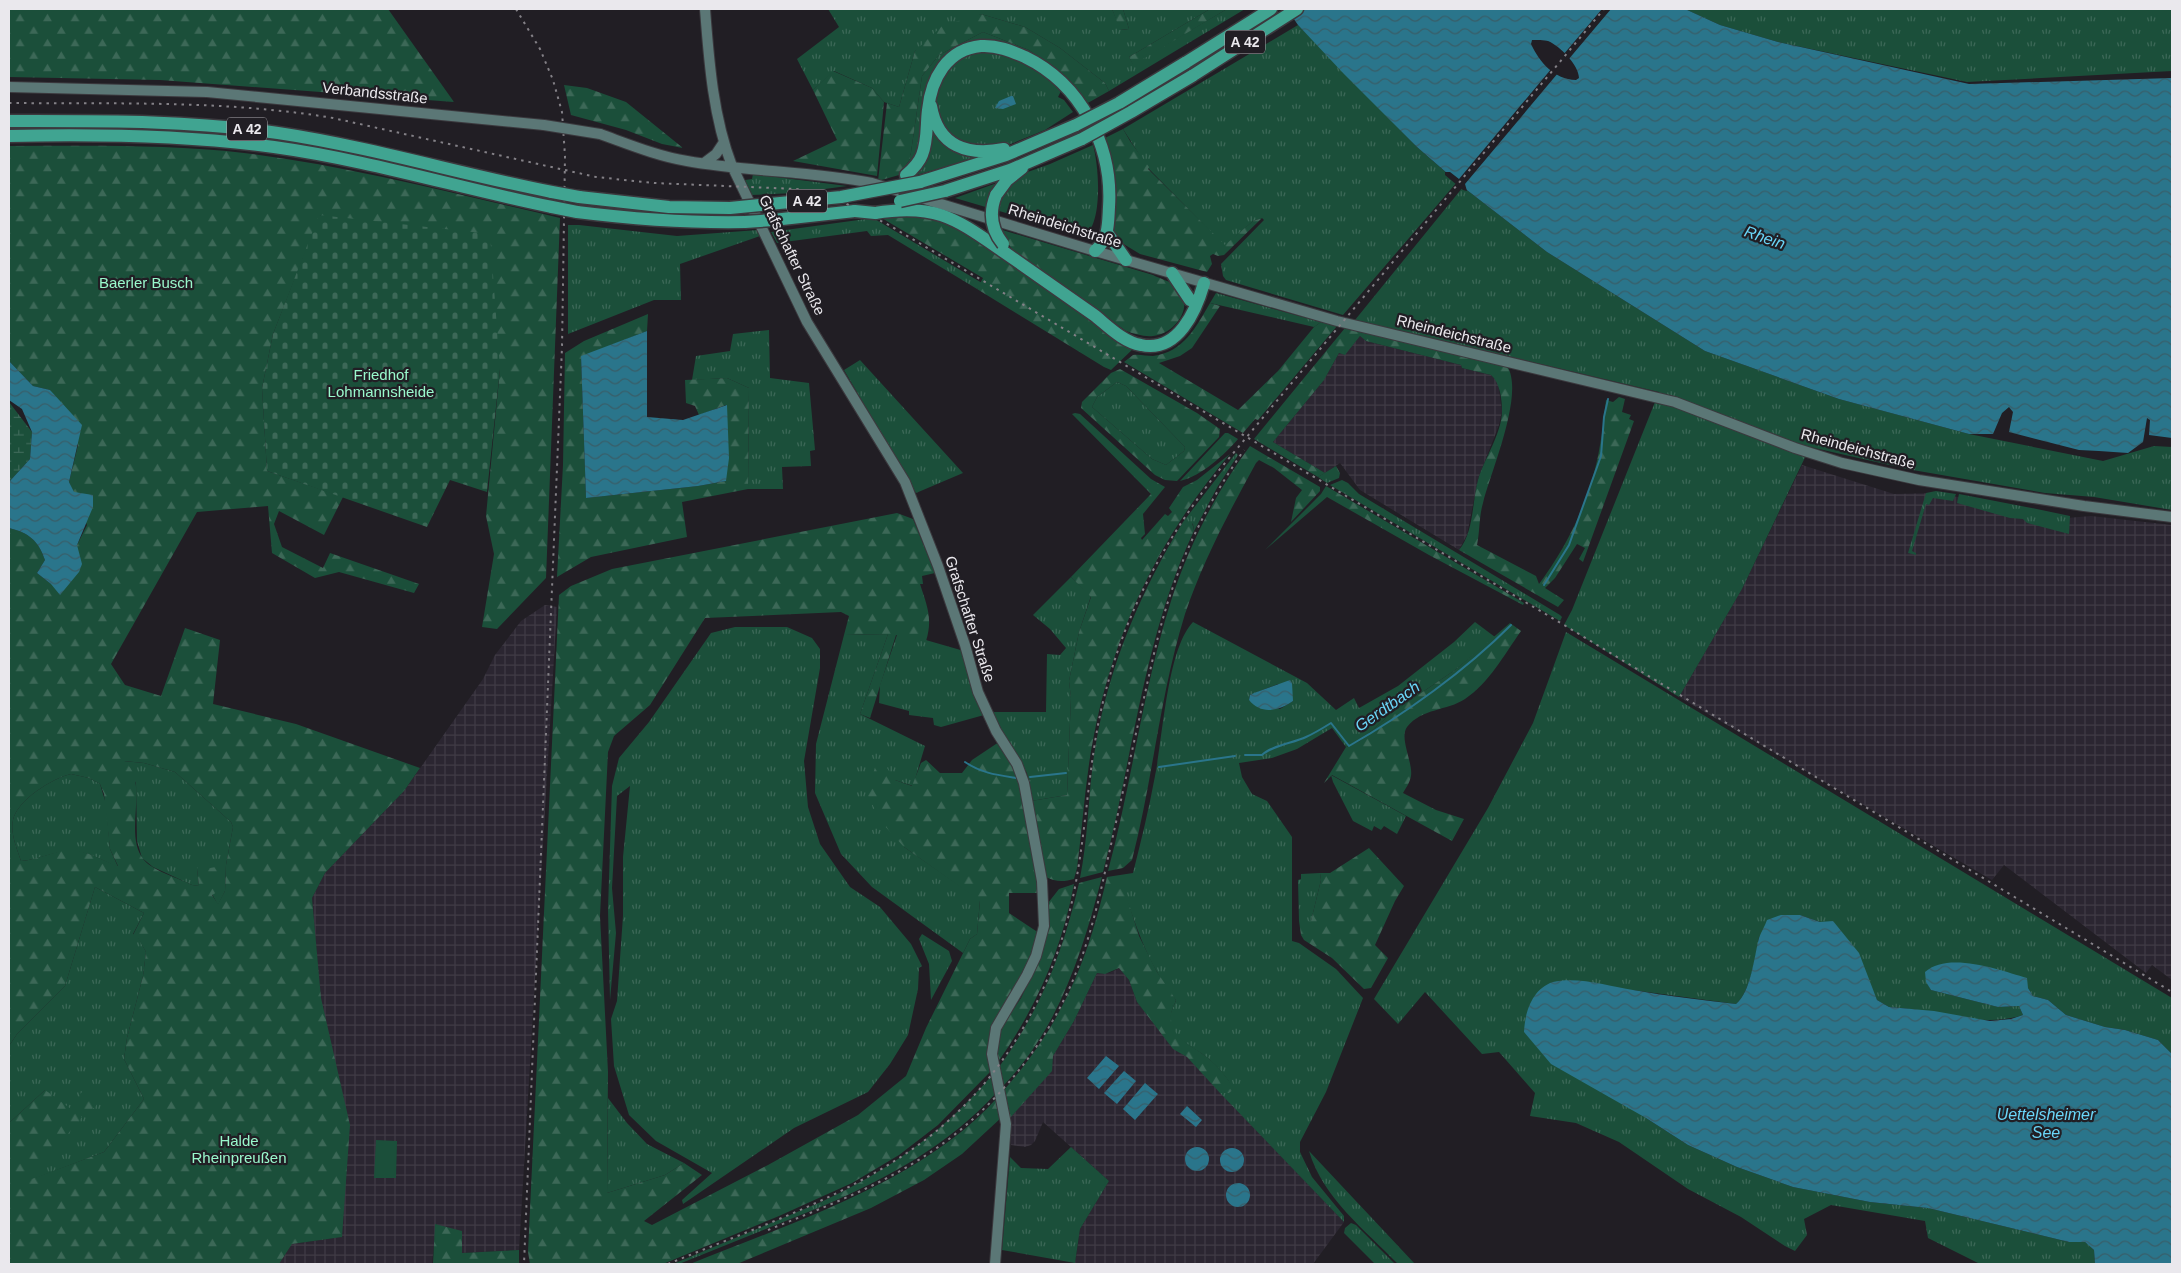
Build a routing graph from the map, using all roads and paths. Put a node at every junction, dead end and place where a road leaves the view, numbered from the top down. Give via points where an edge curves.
1 (705, 9) edge
2 (1271, 9) edge
3 (1297, 9) edge
4 (9, 87) edge
5 (930, 98) junction
6 (9, 121) edge
7 (9, 136) edge
8 (1045, 140) junction
9 (724, 142) junction
10 (1034, 160) junction
11 (704, 163) junction
12 (732, 166) junction
13 (1107, 172) junction
14 (882, 190) junction
15 (872, 211) junction
16 (1108, 234) junction
17 (1095, 251) junction
18 (1126, 260) junction
19 (1018, 261) junction
20 (1172, 273) junction
21 (1204, 283) junction
22 (1190, 300) junction
23 (1116, 331) junction
24 (2172, 517) edge
25 (995, 1264) edge

1 - 9 main road, Grafschafter Straße via 710,68
2 - 8 highway, A 42, bridge via 1144,88
3 - 10 highway, A 42, bridge via 1154,100
4 - 11 main road, Verbandsstraße, bridge via 207,92 544,125 600,134 668,157
5 - 8 highway via 939,128 950,141 963,149 983,152
5 - 13 highway via 942,67 960,52 984,46 1019,54 1053,75 1081,105 1100,142
5 - 14 highway via 927,136 918,162 906,175
6 - 14 highway, A 42, bridge via 127,121 230,127 330,142 579,197 669,207 730,208 841,198
7 - 15 highway, A 42, bridge via 139,136 274,147 362,163 552,207 627,218 745,222
8 - 14 highway, A 42, bridge via 920,182
9 - 11 main road via 719,151
9 - 12 main road, Grafschafter Straße
10 - 15 highway, A 42, bridge
10 - 19 highway, bridge via 1007,180 996,195 992,218 996,234
11 - 12 main road, Verbandsstraße
12 - 17 main road, Rheindeichstraße via 837,176 872,183
12 - 25 main road, Grafschafter Straße via 807,322 905,482 938,566 981,699 1024,783 1042,882 1044,926 1036,956 996,1028 992,1046 1006,1124
13 - 16 highway via 1110,196
13 - 17 highway
15 - 19 highway via 935,213 955,220
16 - 17 highway
16 - 18 highway
17 - 18 main road, Rheindeichstraße
18 - 20 main road, Rheindeichstraße
19 - 23 highway
20 - 21 main road, Rheindeichstraße
20 - 22 highway
21 - 22 highway
21 - 23 highway via 1188,321 1169,340 1143,346 1130,342
21 - 24 main road, Rheindeichstraße via 1337,321 1675,402 1795,448 1877,472
22 - 23 highway via 1179,326 1159,339 1131,338

